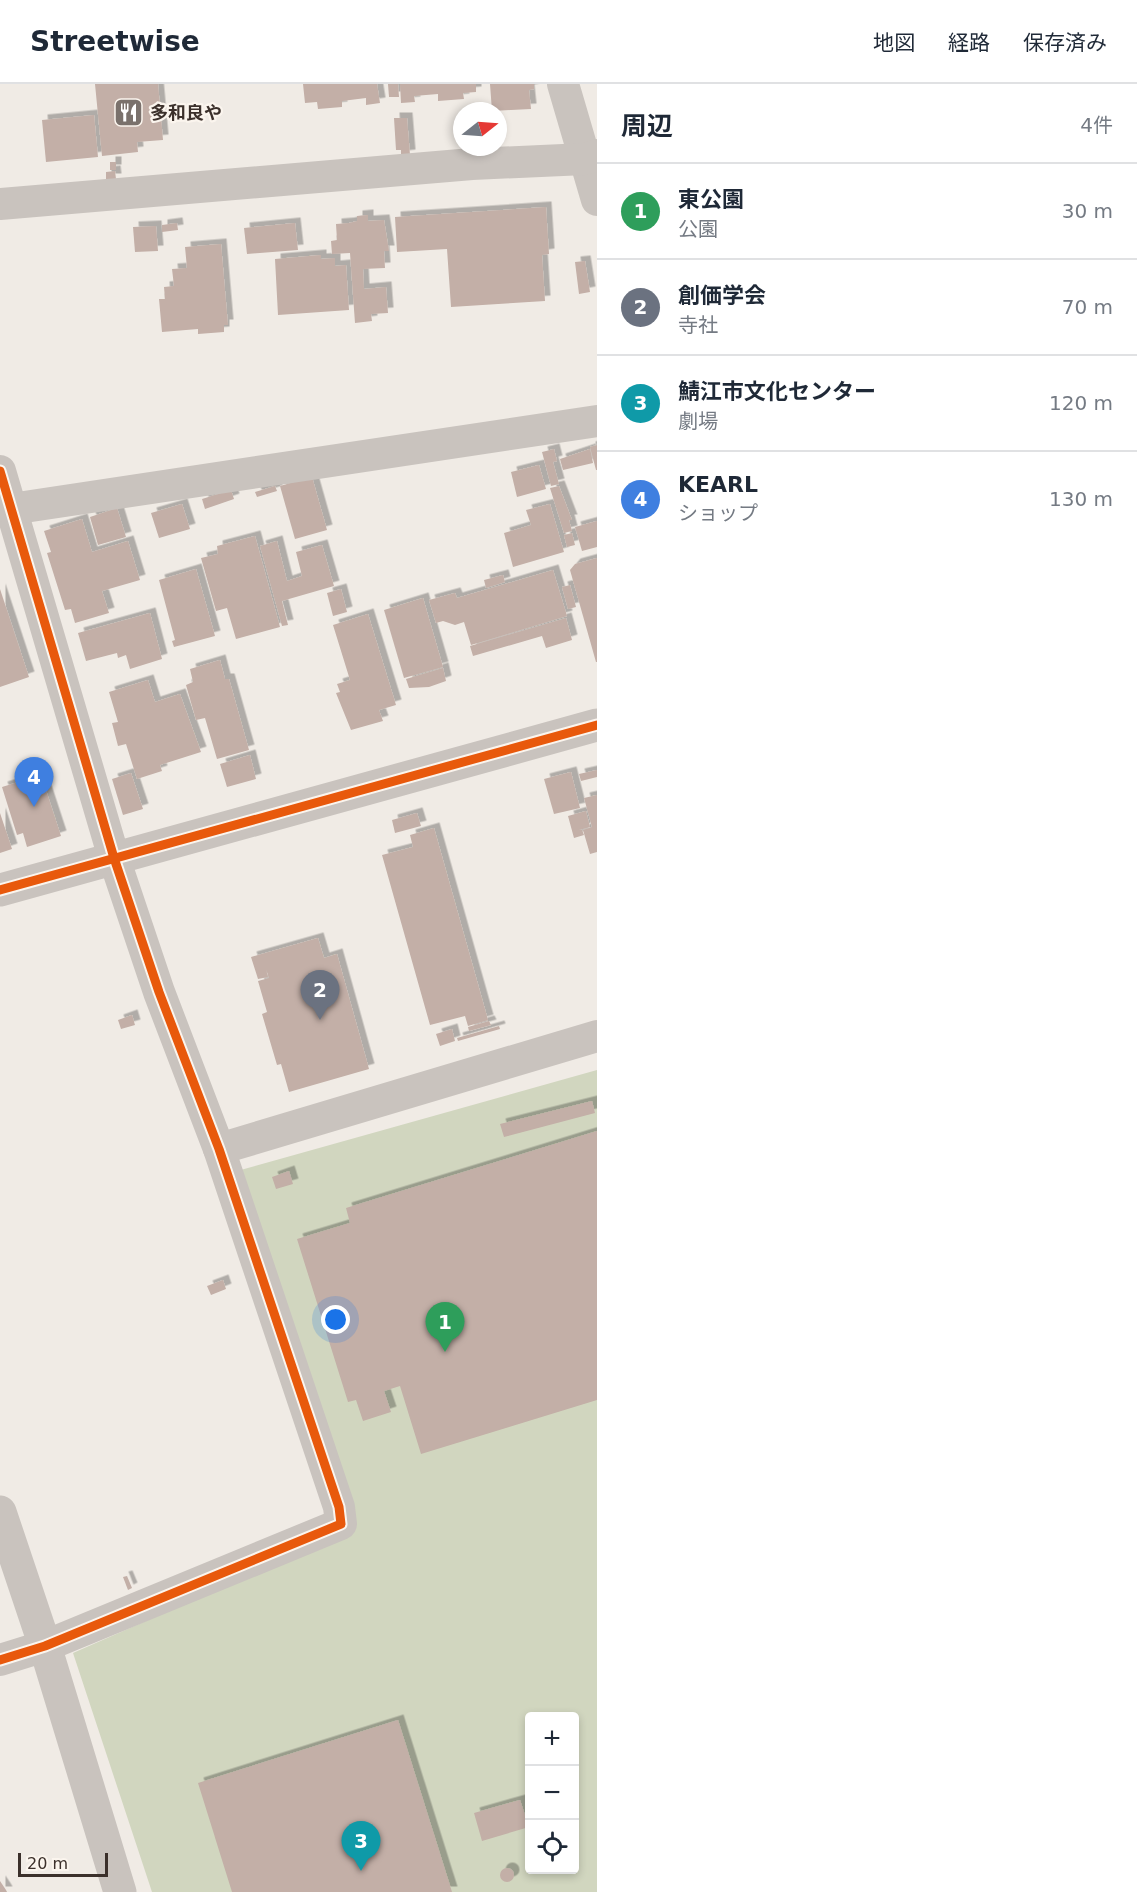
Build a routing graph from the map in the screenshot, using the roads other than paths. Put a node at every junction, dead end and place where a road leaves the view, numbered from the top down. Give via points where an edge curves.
1 (563, 84) edge
2 (591, 157) edge
3 (597, 200) edge
4 (0, 204) edge
5 (597, 421) edge
6 (0, 471) edge
7 (11, 509) junction
8 (597, 725) edge
9 (114, 858) junction
10 (0, 890) edge
11 (597, 1036) edge
12 (219, 1149) junction
13 (0, 1512) edge
14 (45, 1646) junction
15 (0, 1660) edge
16 (120, 1892) edge

1 - 2 street
2 - 3 street
2 - 4 street
5 - 7 street
6 - 7 street
7 - 9 street
8 - 9 street
9 - 10 street
9 - 12 street via 159,992
11 - 12 street
12 - 14 street via 339,1507 341,1524
13 - 14 street
14 - 15 street
14 - 16 street

